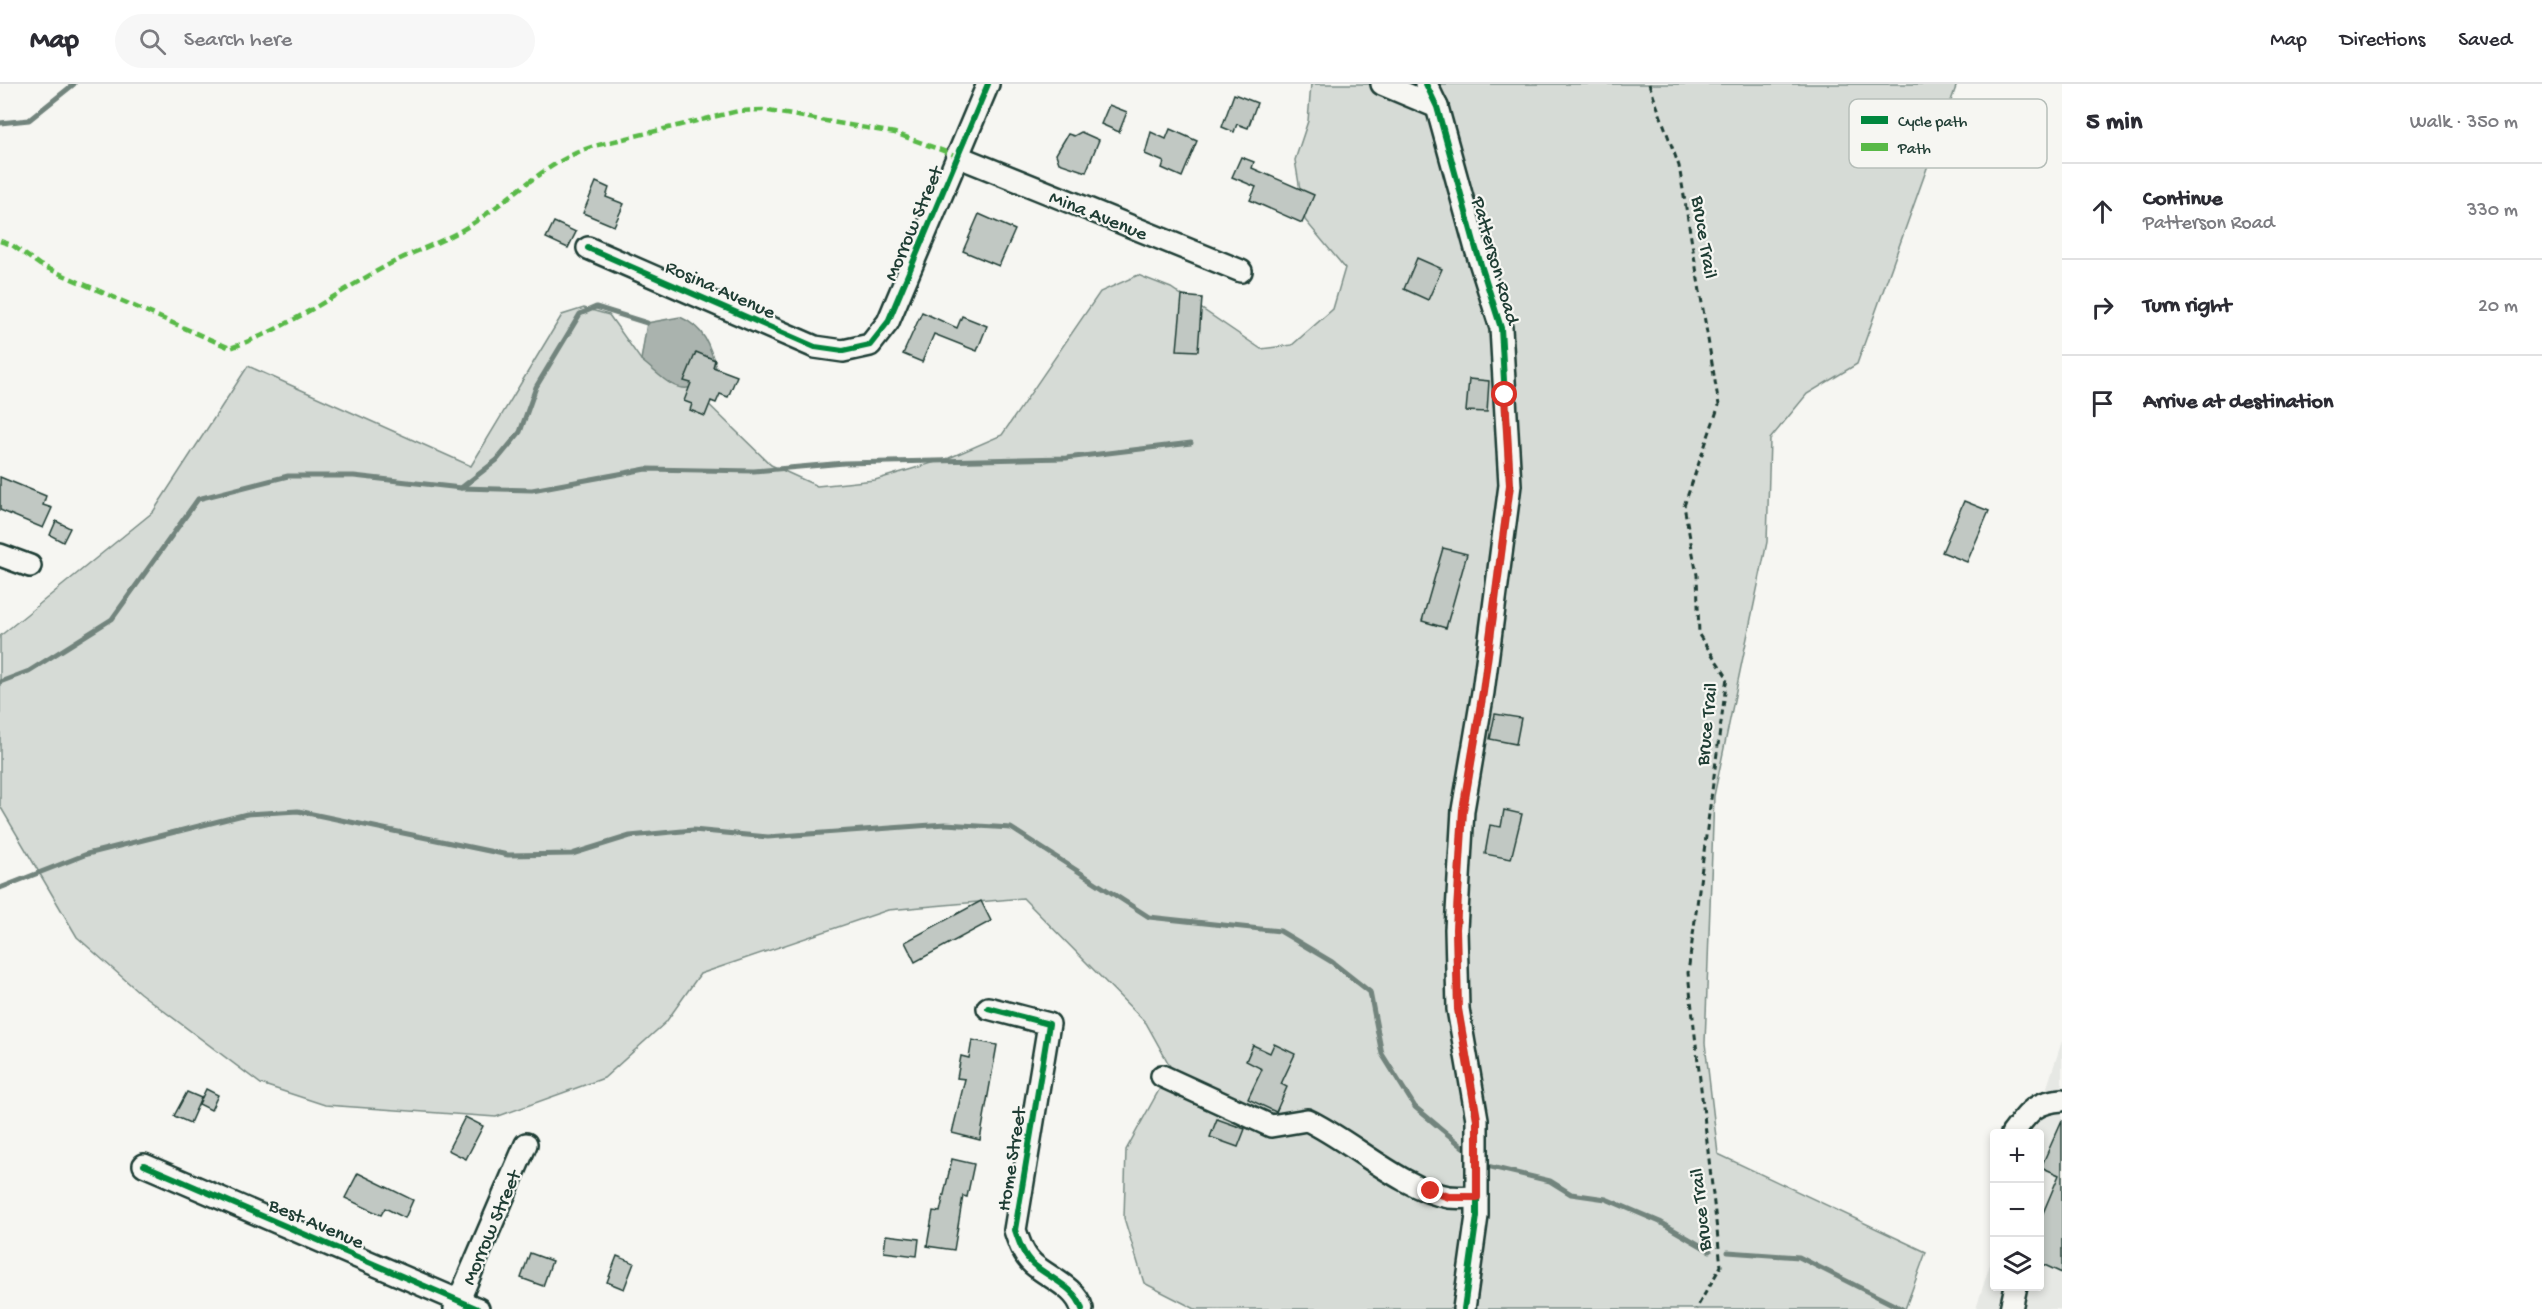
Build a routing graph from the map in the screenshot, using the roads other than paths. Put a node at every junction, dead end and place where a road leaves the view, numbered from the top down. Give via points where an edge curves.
1 (988, 84) edge
2 (1382, 84) edge
3 (1426, 84) edge
4 (1437, 107) junction
5 (957, 156) junction
6 (588, 248) dead end
7 (1241, 271) dead end
8 (843, 351) joint
9 (0, 555) edge
10 (30, 567) dead end
11 (988, 1008) dead end
12 (1162, 1076) dead end
13 (2062, 1100) edge
14 (2016, 1129) edge
15 (526, 1144) dead end
16 (144, 1165) dead end
17 (1477, 1197) junction
18 (2015, 1291) edge
19 (457, 1305) edge
20 (478, 1309) edge
21 (1082, 1309) edge
22 (1464, 1309) edge
23 (2011, 1309) edge

1 - 5 street, Morrow Street
2 - 4 street
3 - 4 street, Patterson Road
4 - 17 street, Patterson Road via 1502,328 1510,485 1463,810 1456,929 1458,1009 1477,1119
5 - 7 street, Mina Avenue
5 - 8 street, Morrow Street via 888,322 870,345
6 - 8 street, Rosina Avenue via 815,347
9 - 10 street
11 - 21 street, Home Street via 1049,1024 1015,1230 1031,1262 1070,1290
12 - 17 street via 1271,1126 1307,1120 1431,1191 1449,1197
13 - 14 street via 2044,1101
15 - 19 street, Morrow Street
16 - 19 street, Best Avenue
17 - 22 street, Patterson Road
18 - 23 street
19 - 20 street, Best Avenue

